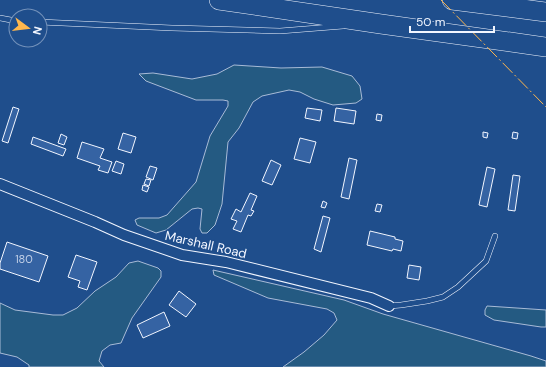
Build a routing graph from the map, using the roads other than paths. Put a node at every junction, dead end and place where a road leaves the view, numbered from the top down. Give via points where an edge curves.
1 (219, 0) edge
2 (452, 0) edge
3 (539, 8) edge
4 (546, 8) edge
5 (48, 22) edge
6 (381, 24) junction
7 (350, 26) dead end
8 (358, 26) dead end
9 (546, 47) edge
10 (0, 184) edge
11 (495, 236) dead end
12 (389, 306) joint

1 - 6 highway
2 - 3 highway
3 - 4 lane
5 - 7 lane via 280,31
6 - 8 lane
6 - 9 highway
10 - 12 street, Marshall Road via 124,235 182,255 226,262 371,298
11 - 12 lane via 486,261 443,297

